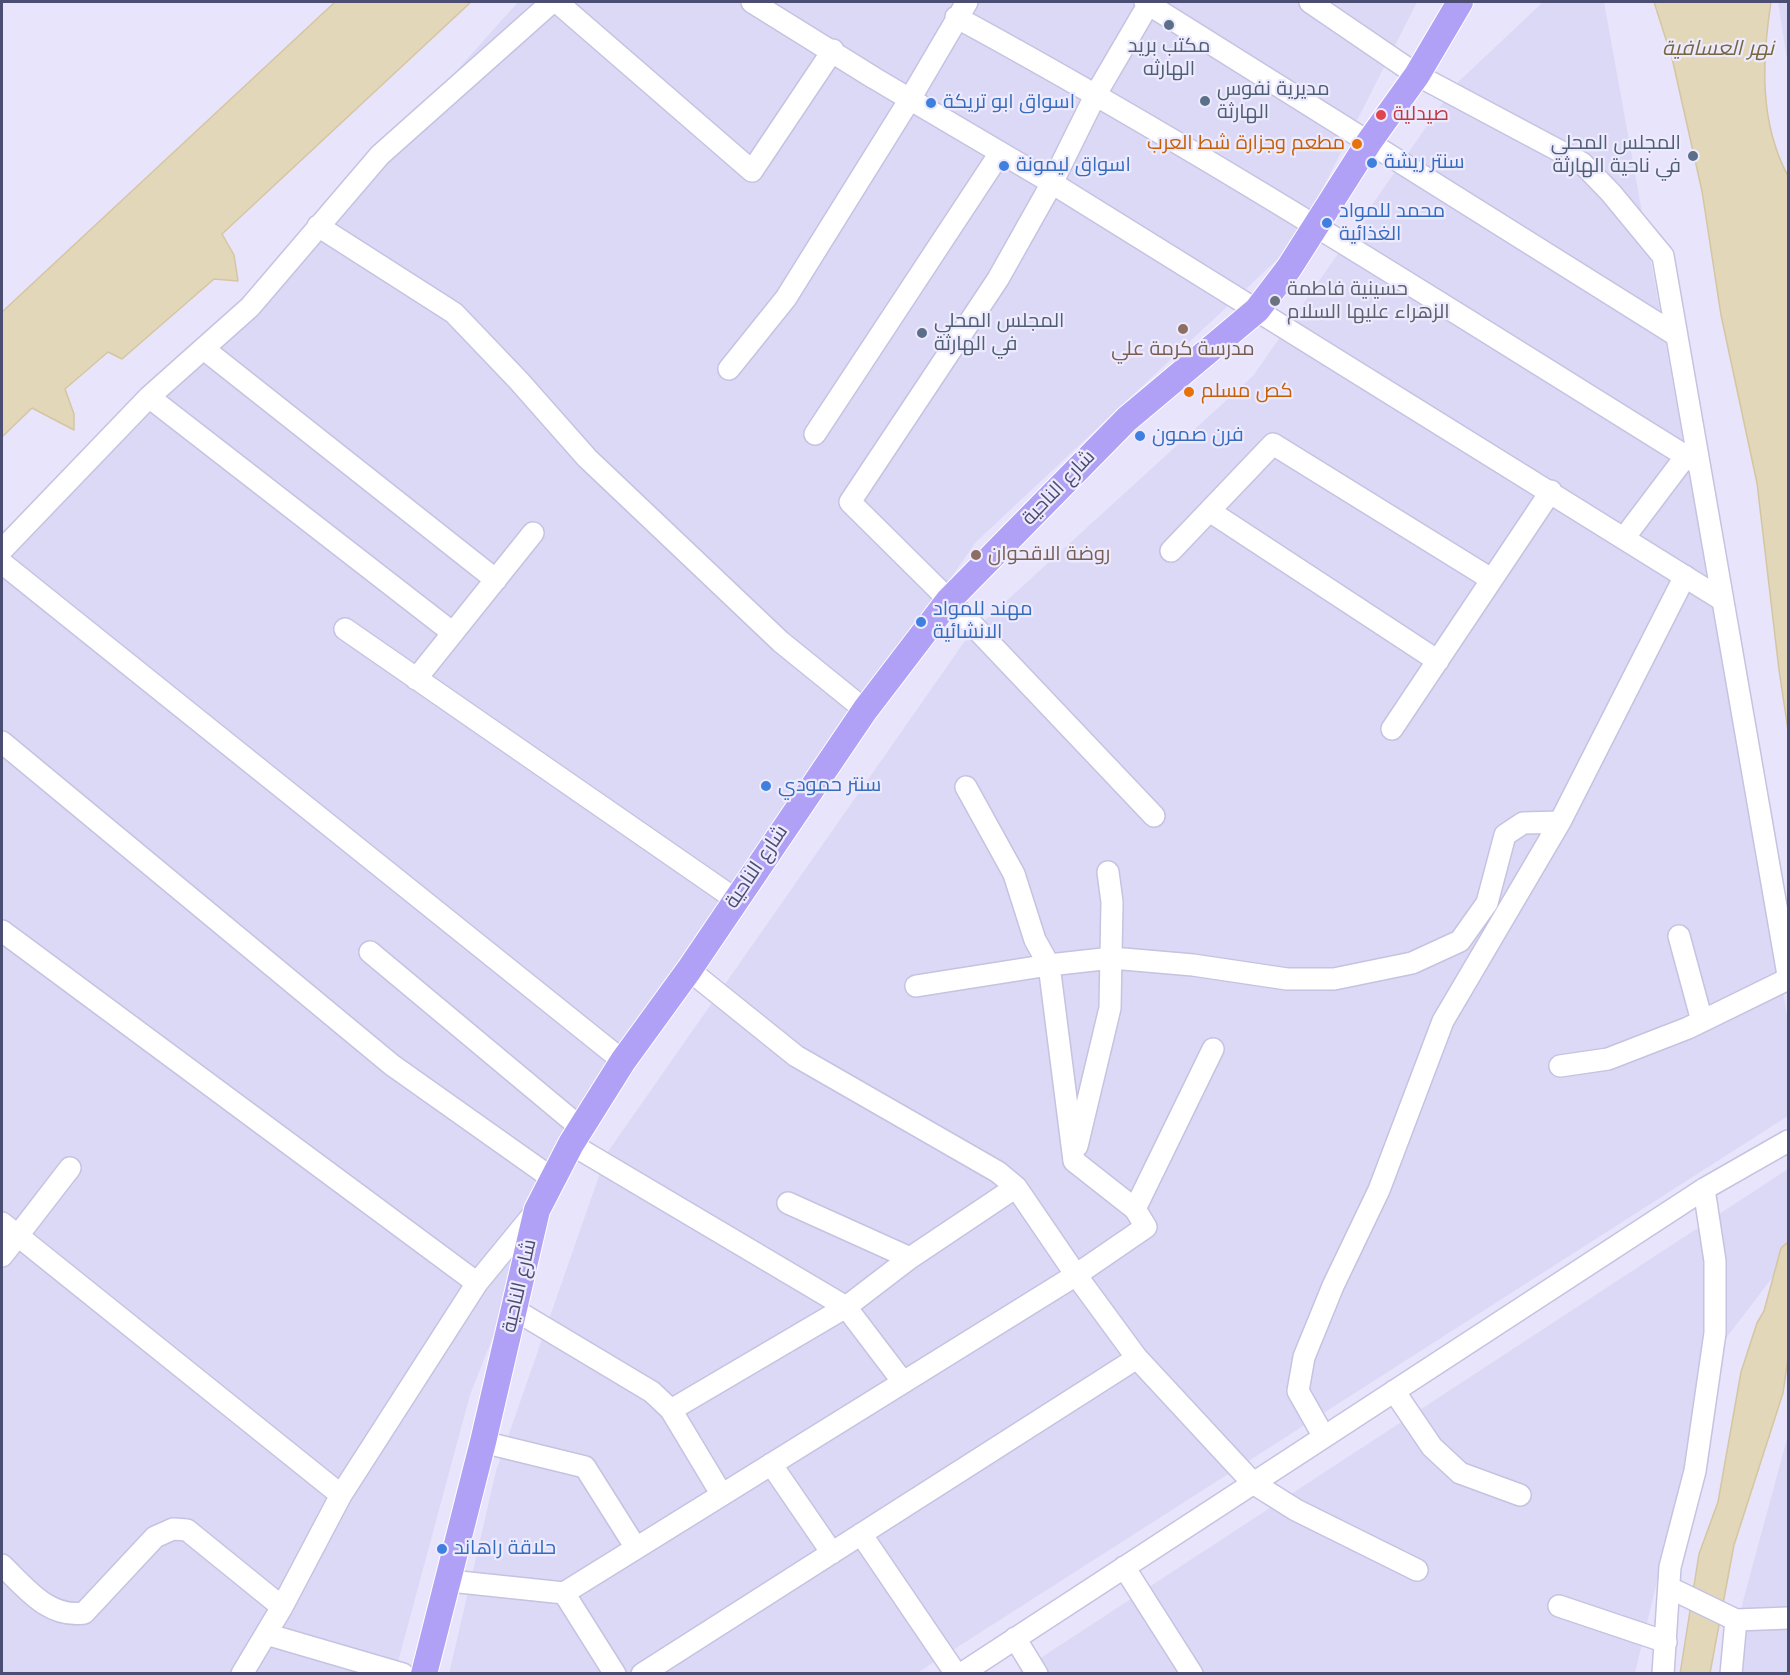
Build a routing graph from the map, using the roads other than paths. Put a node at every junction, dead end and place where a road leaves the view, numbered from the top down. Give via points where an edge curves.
1 (552, 2) edge
2 (557, 2) edge
3 (752, 2) edge
4 (1310, 2) edge
5 (1460, 2) edge
6 (1146, 3) edge
7 (962, 9) edge
8 (833, 50) junction
9 (1417, 75) junction
10 (1096, 93) junction
11 (910, 99) junction
12 (1369, 142) junction
13 (1000, 153) junction
14 (1052, 183) junction
15 (318, 225) junction
16 (1317, 226) junction
17 (1257, 310) junction
18 (1676, 335) junction
19 (204, 349) junction
20 (729, 369) dead end
21 (149, 397) junction
22 (815, 434) dead end
23 (1691, 459) junction
24 (1551, 491) junction
25 (1211, 512) junction
26 (533, 533) dead end
27 (1624, 538) junction
28 (2, 550) edge
29 (1171, 550) dead end
30 (2, 563) edge
31 (1685, 576) junction
32 (1491, 579) junction
33 (496, 580) junction
34 (1721, 599) junction
35 (949, 600) junction
36 (345, 629) dead end
37 (453, 633) junction
38 (1438, 661) junction
39 (416, 679) junction
40 (865, 710) junction
41 (1392, 729) dead end
42 (2, 742) edge
43 (966, 786) dead end
44 (1154, 816) dead end
45 (1560, 822) junction
46 (1108, 872) dead end
47 (735, 899) junction
48 (2, 931) edge
49 (1679, 936) dead end
50 (370, 952) dead end
51 (1112, 958) junction
52 (1048, 965) junction
53 (689, 970) junction
54 (1788, 977) edge
55 (916, 986) dead end
56 (1702, 1021) junction
57 (1213, 1049) dead end
58 (623, 1061) junction
59 (1560, 1066) dead end
60 (576, 1136) junction
61 (1788, 1141) edge
62 (1074, 1161) junction
63 (70, 1168) dead end
64 (553, 1179) junction
65 (1016, 1187) junction
66 (1704, 1189) junction
67 (788, 1203) dead end
68 (1135, 1209) junction
69 (537, 1210) junction
70 (9, 1229) edge
71 (2, 1256) edge
72 (910, 1258) junction
73 (1076, 1275) junction
74 (477, 1283) junction
75 (846, 1307) junction
76 (515, 1310) junction
77 (1137, 1358) junction
78 (903, 1382) junction
79 (1394, 1391) junction
80 (671, 1410) junction
81 (1324, 1437) junction
82 (483, 1442) junction
83 (771, 1464) junction
84 (1253, 1483) junction
85 (341, 1495) junction
86 (722, 1495) junction
87 (1520, 1495) dead end
88 (861, 1534) junction
89 (636, 1548) junction
90 (832, 1553) junction
91 (2, 1565) edge
92 (1125, 1567) junction
93 (1418, 1570) dead end
94 (450, 1581) junction
95 (1670, 1588) junction
96 (564, 1593) junction
97 (282, 1606) junction
98 (1558, 1606) dead end
99 (1788, 1618) edge
100 (1736, 1620) junction
101 (266, 1634) junction
102 (1015, 1638) junction
103 (1666, 1642) junction
104 (242, 1674) edge
105 (403, 1674) edge
106 (424, 1674) edge
107 (615, 1674) edge
108 (642, 1674) edge
109 (956, 1674) edge
110 (961, 1674) edge
111 (1036, 1674) edge
112 (1192, 1674) edge
113 (1663, 1674) edge
114 (1731, 1674) edge

1 - 15 street via 380,155
2 - 8 street via 752,171
3 - 8 street
4 - 9 street
5 - 9 main road, شارع الناحية
6 - 10 street
6 - 12 street
7 - 10 street
7 - 11 street
8 - 11 street
9 - 12 main road, شارع الناحية
9 - 18 street via 1582,163 1662,256
10 - 14 street
10 - 16 street
11 - 13 street
11 - 20 street via 786,298
12 - 16 main road, شارع الناحية
12 - 18 street
13 - 14 street
13 - 22 street
14 - 17 street
14 - 35 street via 998,279 850,502
15 - 19 street via 250,307
15 - 40 street via 454,313 587,458 781,642
16 - 17 main road, شارع الناحية
16 - 23 street
17 - 24 street
17 - 35 main road, شارع الناحية via 1127,419
18 - 23 street
19 - 21 street
19 - 33 street
21 - 28 street
21 - 37 street
23 - 27 street
23 - 34 street
24 - 27 street
24 - 32 street
25 - 29 street
25 - 32 street via 1273,444
25 - 38 street
26 - 33 street
27 - 31 street
30 - 58 street
31 - 34 street
31 - 45 street
32 - 38 street
33 - 37 street
34 - 54 street
35 - 40 main road, شارع الناحية
35 - 44 street
36 - 39 street
37 - 39 street
38 - 41 street
39 - 47 street
40 - 47 main road, شارع الناحية
42 - 64 street via 392,1065
43 - 52 street via 1014,874 1035,940
45 - 51 street via 1523,823 1505,835 1487,903 1460,941 1412,963 1334,979 1287,979
45 - 81 street via 1443,1022 1379,1190 1304,1357 1298,1391
46 - 51 street
47 - 53 main road, شارع الناحية
48 - 74 street
49 - 56 street
50 - 60 street
51 - 52 street
51 - 62 street via 1110,1008
52 - 55 street
52 - 62 street
53 - 58 main road, شارع الناحية
53 - 65 street via 796,1056 998,1172
54 - 56 street
56 - 59 street via 1608,1059
57 - 68 street
58 - 60 main road, شارع الناحية
60 - 64 main road, شارع الناحية
60 - 75 street
61 - 66 street
62 - 68 street
63 - 70 street
64 - 69 main road, شارع الناحية
65 - 72 street
65 - 73 street
66 - 79 street
66 - 95 street via 1715,1261 1715,1333 1695,1471 1677,1531
67 - 72 street
68 - 73 street via 1146,1227
69 - 74 street
69 - 76 main road, شارع الناحية
70 - 71 street
70 - 85 street
72 - 75 street
73 - 77 street
73 - 78 street
74 - 85 street
75 - 78 street
75 - 80 street
76 - 80 street via 652,1392
76 - 82 main road, شارع الناحية
77 - 84 street
77 - 88 street
78 - 83 street
79 - 81 street
79 - 87 street via 1432,1447 1460,1473
80 - 86 street
81 - 84 street
82 - 89 street via 585,1467
82 - 94 main road, شارع الناحية
83 - 86 street
83 - 90 street
84 - 92 street
84 - 93 street via 1296,1510
85 - 97 street
86 - 89 street
88 - 90 street
88 - 109 street
89 - 96 street
90 - 108 street
91 - 97 street via 49,1609 68,1615 84,1613 155,1537 173,1529 187,1530
92 - 102 street
92 - 112 street
94 - 96 street
94 - 106 main road, شارع الناحية
95 - 100 street
95 - 103 street
96 - 107 street
97 - 101 street
98 - 103 street
99 - 100 street
100 - 114 street
101 - 104 street
101 - 105 street
102 - 110 street
102 - 111 street
103 - 113 street

